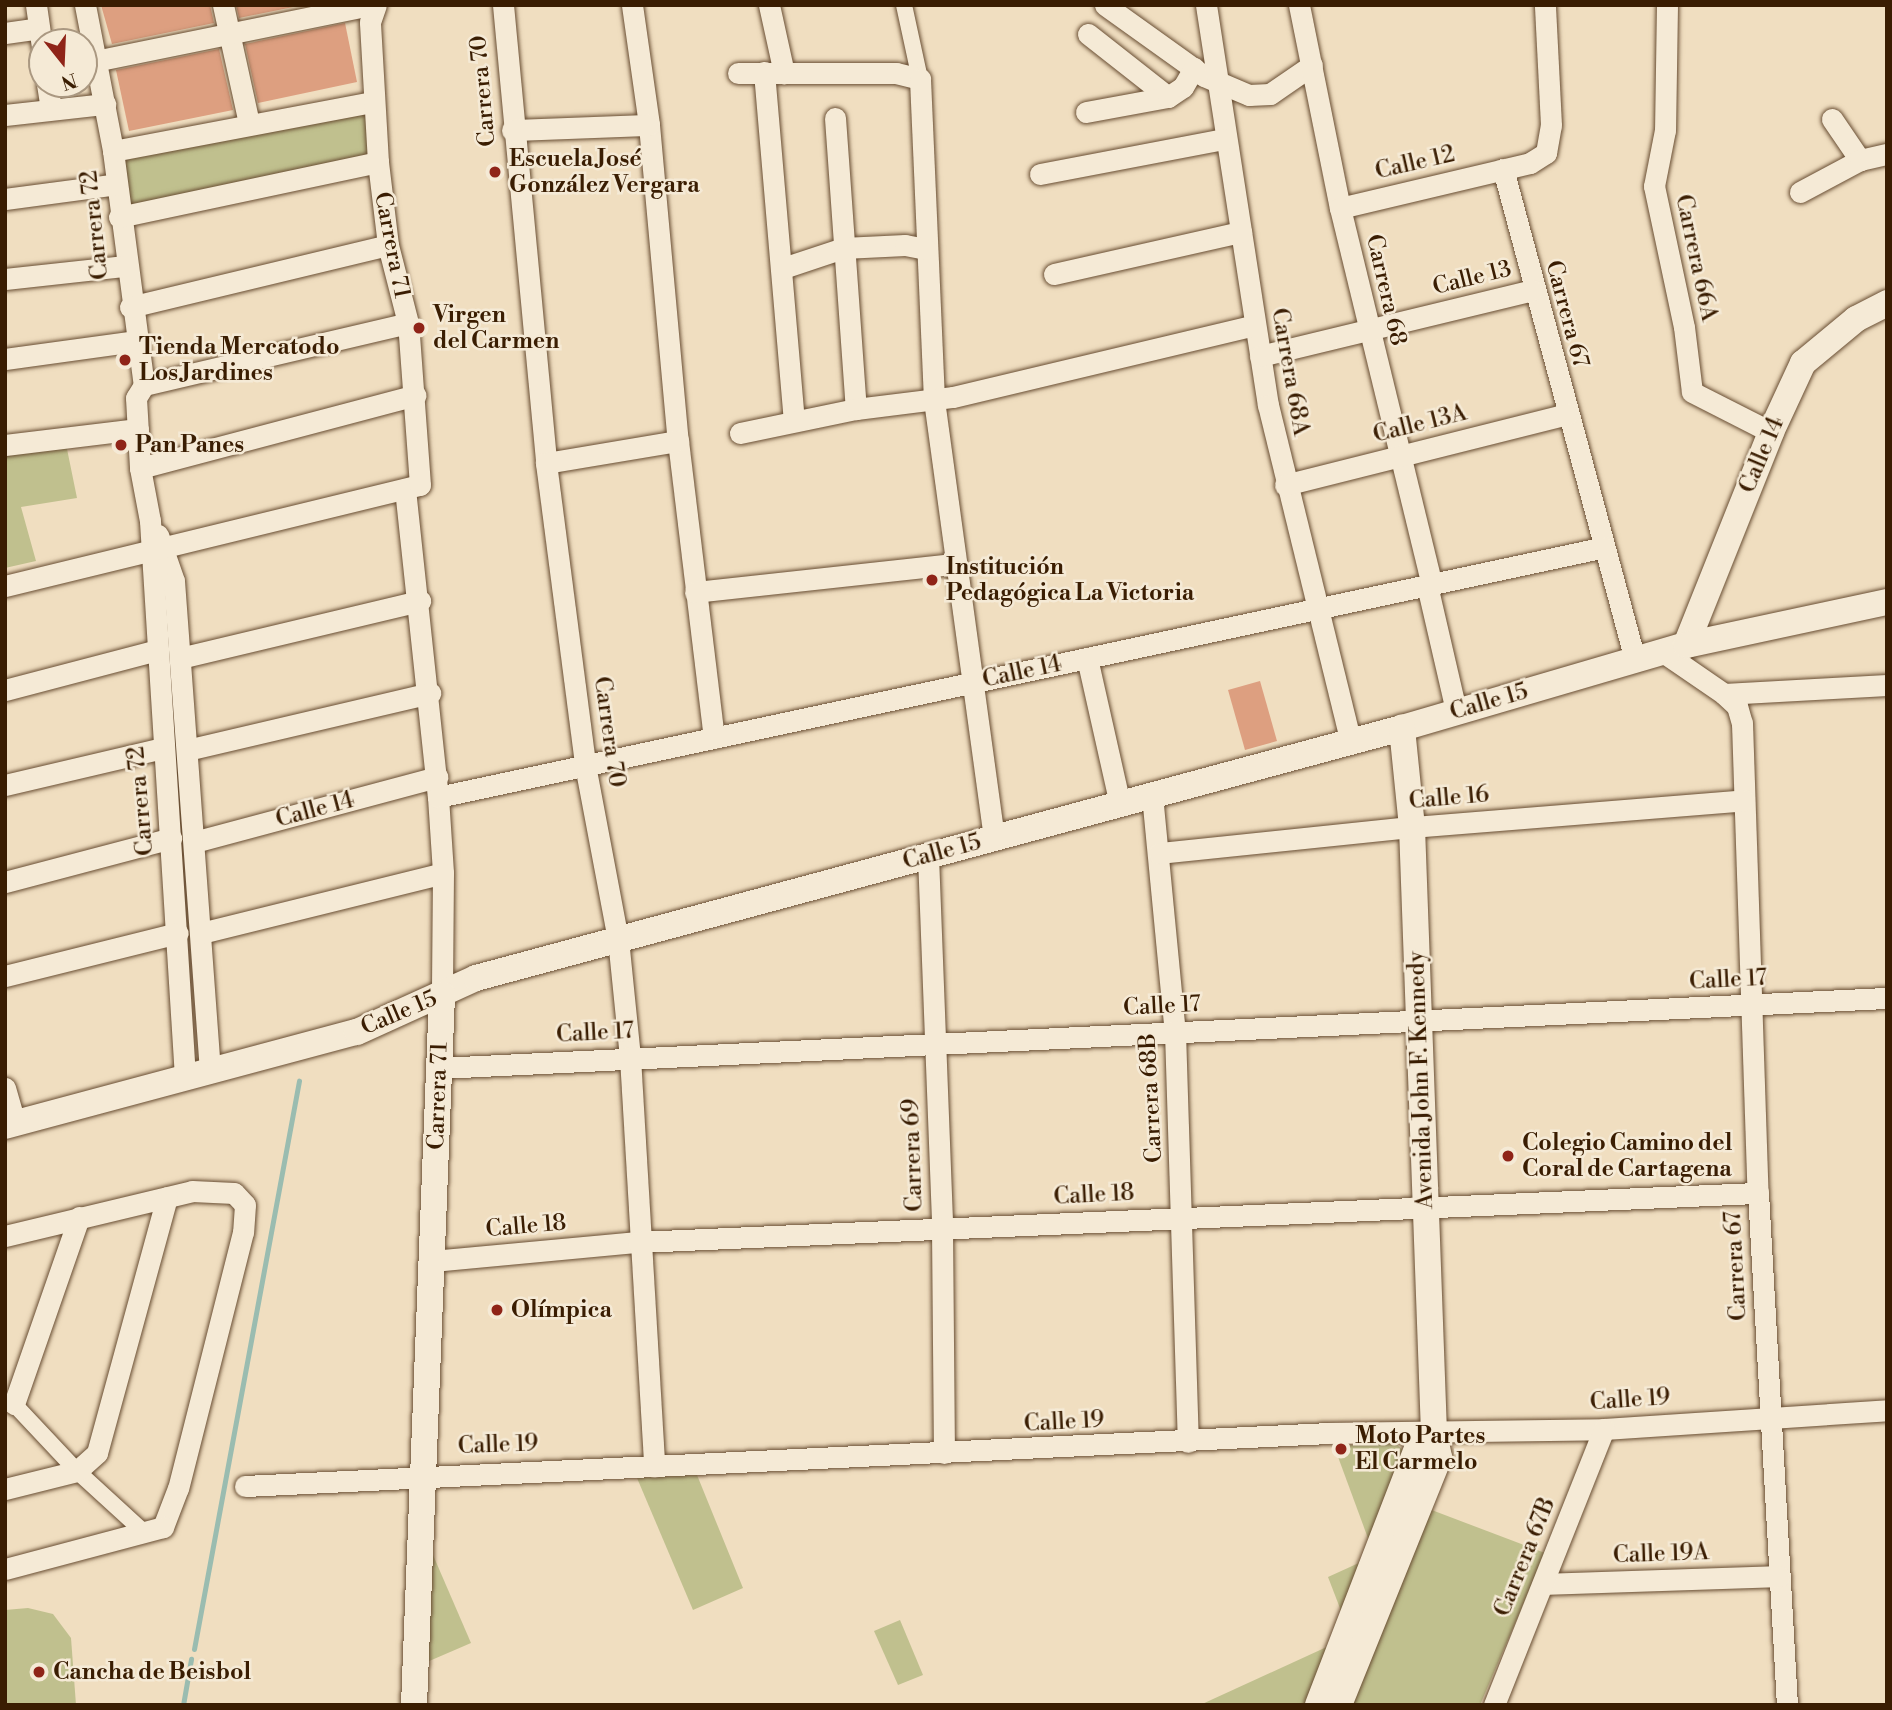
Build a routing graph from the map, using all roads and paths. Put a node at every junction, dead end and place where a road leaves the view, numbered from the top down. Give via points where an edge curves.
1 (36, 5) edge
2 (85, 5) edge
3 (223, 5) edge
4 (370, 5) edge
5 (376, 5) edge
6 (503, 5) edge
7 (632, 5) edge
8 (769, 5) edge
9 (904, 5) edge
10 (1105, 5) edge
11 (1206, 5) edge
12 (1300, 5) edge
13 (1545, 5) edge
14 (1667, 5) edge
15 (1122, 12) edge
16 (39, 28) edge
17 (90, 28) edge
18 (228, 31) junction
19 (5, 33) edge
20 (1088, 34) dead end
21 (28, 36) edge
22 (98, 61) edge
23 (1312, 65) junction
24 (1194, 68) junction
25 (98, 71) edge
26 (774, 72) junction
27 (738, 73) dead end
28 (920, 79) junction
29 (1219, 85) junction
30 (1168, 97) junction
31 (49, 98) edge
32 (373, 102) junction
33 (105, 104) junction
34 (51, 110) junction
35 (1086, 112) dead end
36 (5, 115) edge
37 (835, 118) dead end
38 (1832, 120) dead end
39 (249, 123) junction
40 (649, 125) junction
41 (512, 130) junction
42 (1224, 139) junction
43 (113, 151) junction
44 (1886, 159) edge
45 (1860, 160) junction
46 (378, 162) junction
47 (1503, 169) junction
48 (1040, 174) dead end
49 (117, 184) junction
50 (1800, 192) dead end
51 (5, 199) edge
52 (1340, 208) junction
53 (119, 217) junction
54 (1241, 232) junction
55 (388, 246) junction
56 (844, 248) junction
57 (926, 249) junction
58 (125, 266) junction
59 (783, 268) junction
60 (1054, 275) dead end
61 (5, 279) edge
62 (1532, 290) junction
63 (1887, 303) edge
64 (130, 307) junction
65 (408, 323) junction
66 (1255, 325) junction
67 (1369, 330) junction
68 (137, 341) junction
69 (1260, 356) junction
70 (5, 359) edge
71 (144, 385) junction
72 (416, 396) junction
73 (934, 400) junction
74 (856, 409) junction
75 (1568, 414) junction
76 (794, 421) junction
77 (138, 429) junction
78 (1771, 432) junction
79 (740, 433) dead end
80 (678, 441) junction
81 (5, 445) edge
82 (1399, 457) junction
83 (546, 463) junction
84 (140, 468) junction
85 (1285, 485) junction
86 (413, 487) junction
87 (1605, 547) junction
88 (157, 549) junction
89 (954, 564) junction
90 (1429, 585) junction
91 (5, 586) edge
92 (695, 592) junction
93 (420, 601) junction
94 (1887, 602) edge
95 (1317, 609) junction
96 (1674, 649) junction
97 (157, 650) junction
98 (180, 657) junction
99 (1087, 658) junction
100 (1635, 660) junction
101 (973, 682) junction
102 (1887, 685) edge
103 (5, 690) edge
104 (430, 693) junction
105 (1724, 694) junction
106 (1456, 711) junction
107 (1402, 728) junction
108 (713, 738) junction
109 (1352, 742) junction
110 (163, 748) junction
111 (187, 750) junction
112 (586, 765) junction
113 (5, 785) edge
114 (438, 787) junction
115 (1152, 796) junction
116 (1744, 800) junction
117 (1120, 804) junction
118 (1412, 827) junction
119 (171, 838) junction
120 (995, 838) junction
121 (194, 842) junction
122 (1159, 853) junction
123 (928, 856) junction
124 (443, 873) junction
125 (5, 882) edge
126 (178, 933) junction
127 (201, 933) junction
128 (618, 939) junction
129 (5, 976) edge
130 (442, 995) junction
131 (1887, 998) edge
132 (1754, 1005) junction
133 (1419, 1021) junction
134 (1175, 1032) junction
135 (934, 1043) junction
136 (630, 1057) junction
137 (439, 1068) junction
138 (197, 1074) junction
139 (5, 1088) edge
140 (10, 1125) edge
141 (1758, 1193) junction
142 (167, 1197) junction
143 (1426, 1210) junction
144 (79, 1217) junction
145 (1184, 1218) junction
146 (942, 1228) junction
147 (5, 1236) edge
148 (638, 1242) junction
149 (432, 1261) junction
150 (8, 1401) edge
151 (1887, 1410) edge
152 (1771, 1416) junction
153 (1604, 1429) junction
154 (1434, 1433) junction
155 (1188, 1442) junction
156 (944, 1453) junction
157 (654, 1466) junction
158 (77, 1471) junction
159 (423, 1475) junction
160 (245, 1486) dead end
161 (5, 1489) edge
162 (145, 1533) junction
163 (5, 1569) edge
164 (1780, 1576) junction
165 (1544, 1584) junction
166 (414, 1705) edge
167 (1318, 1705) edge
168 (1339, 1705) edge
169 (1494, 1705) edge
170 (1787, 1705) edge

1 - 16 street
2 - 17 street, Carrera 72
3 - 18 street
4 - 18 street
5 - 32 street, Carrera 71 via 370,22
6 - 41 street, Carrera 70
7 - 40 street
8 - 26 street
9 - 28 street
10 - 15 street
11 - 29 street, Carrera 68A
12 - 23 street, Carrera 68
13 - 47 street via 1550,140 1540,159
14 - 78 street, Carrera 66A via 1665,130 1654,186 1684,327 1692,391
15 - 24 street
18 - 22 street
18 - 39 street
19 - 21 street
20 - 30 street
23 - 29 street via 1270,94 1249,95
23 - 52 street, Carrera 68
24 - 29 street
24 - 30 street via 1183,87
25 - 33 street, Carrera 72
26 - 27 street
26 - 28 street via 896,74
26 - 59 street
28 - 57 street
29 - 42 street, Carrera 68A
30 - 35 street
31 - 34 street
32 - 39 street
32 - 46 street, Carrera 71
33 - 34 street
33 - 43 street, Carrera 72
34 - 36 street
37 - 56 street
38 - 45 street
39 - 43 street
40 - 41 street
40 - 80 street
41 - 83 street, Carrera 70
42 - 48 street
42 - 54 street, Carrera 68A
43 - 49 street, Carrera 72
44 - 45 street
45 - 50 street
46 - 53 street
46 - 55 street, Carrera 71
47 - 52 street, Calle 12
47 - 62 street, Carrera 67
49 - 51 street
49 - 53 street, Carrera 72
52 - 67 street, Carrera 68
53 - 58 street, Carrera 72
54 - 60 street
54 - 66 street, Carrera 68A
55 - 64 street
55 - 65 street, Carrera 71
56 - 57 street via 905,245
56 - 59 street
56 - 74 street
57 - 73 street
58 - 61 street
58 - 64 street, Carrera 72
59 - 76 street
62 - 67 street, Calle 13
62 - 75 street, Carrera 67
63 - 78 street, Calle 14 via 1856,319 1803,363
64 - 68 street, Carrera 72
65 - 71 street
65 - 72 street, Carrera 71
66 - 69 street, Carrera 68A
66 - 73 street
67 - 69 street, Calle 13
67 - 82 street, Carrera 68
68 - 70 street
68 - 71 street, Carrera 72
69 - 85 street, Carrera 68A
71 - 77 street, Carrera 72 via 136,398
72 - 84 street
72 - 86 street, Carrera 71
73 - 74 street
73 - 89 street
74 - 76 street
75 - 82 street, Calle 13A
75 - 87 street, Carrera 67
76 - 79 street
77 - 81 street
77 - 84 street, Carrera 72
78 - 96 street, Calle 14
80 - 83 street
80 - 92 street
82 - 85 street, Calle 13A
82 - 90 street, Carrera 68
83 - 112 street, Carrera 70
84 - 88 street, Carrera 72
85 - 95 street, Carrera 68A
86 - 88 street
86 - 93 street, Carrera 71
87 - 90 street, Calle 14
87 - 100 street, Carrera 67
88 - 91 street
88 - 97 street, Carrera 72
88 - 98 street, Carrera 72 via 174,581
89 - 92 street
89 - 101 street
90 - 95 street, Calle 14
90 - 106 street, Carrera 68
92 - 108 street
93 - 98 street
93 - 104 street, Carrera 71
94 - 96 street, Calle 15
95 - 99 street, Calle 14
95 - 109 street, Carrera 68A
96 - 100 street, Calle 15
96 - 105 street, Carrera 67
97 - 103 street
97 - 110 street, Carrera 72
98 - 111 street, Carrera 72
99 - 101 street, Calle 14
99 - 117 street
100 - 106 street, Calle 15
101 - 108 street, Calle 14
101 - 120 street
102 - 105 street
104 - 111 street
104 - 114 street, Carrera 71
105 - 116 street, Carrera 67 via 1737,706 1742,723
106 - 107 street, Calle 15
107 - 109 street, Calle 15
107 - 118 street, Avenida John F. Kennedy
108 - 112 street, Calle 14
109 - 115 street, Calle 15
110 - 113 street
110 - 119 street, Carrera 72
111 - 121 street, Carrera 72
112 - 114 street, Calle 14
112 - 128 street, Carrera 70
114 - 121 street, Calle 14
114 - 124 street, Carrera 71
115 - 117 street, Calle 15
115 - 122 street, Carrera 68B
116 - 118 street, Calle 16
116 - 132 street, Carrera 67
117 - 120 street, Calle 15
118 - 122 street, Calle 16
118 - 133 street, Avenida John F. Kennedy
119 - 125 street
119 - 126 street, Carrera 72
120 - 123 street, Calle 15
121 - 127 street, Carrera 72
122 - 134 street, Carrera 68B
123 - 128 street, Calle 15
123 - 135 street, Carrera 69
124 - 127 street
124 - 130 street, Carrera 71
126 - 129 street
126 - 138 street, Carrera 72
127 - 138 street, Carrera 72
128 - 130 street, Calle 15 via 475,978
128 - 136 street, Carrera 70
130 - 137 street, Carrera 71
130 - 138 street, Calle 15 via 357,1032
131 - 132 street, Calle 17
132 - 133 street, Calle 17
132 - 141 street, Carrera 67
133 - 134 street, Calle 17
133 - 143 street, Avenida John F. Kennedy
134 - 135 street, Calle 17
134 - 145 street, Carrera 68B
135 - 136 street, Calle 17
135 - 146 street, Carrera 69
136 - 137 street, Calle 17
136 - 148 street, Carrera 70
137 - 149 street, Carrera 71
138 - 140 street, Calle 15
139 - 140 street
141 - 143 street, Calle 18
141 - 152 street, Carrera 67
142 - 144 street
142 - 158 street via 97,1453
142 - 162 street via 192,1191 234,1193 245,1205 243,1231 178,1488 163,1527
143 - 145 street, Calle 18
143 - 154 street, Avenida John F. Kennedy
144 - 147 street
144 - 150 street
145 - 146 street, Calle 18
145 - 155 street, Carrera 68B
146 - 148 street, Calle 18
146 - 156 street, Carrera 69
148 - 149 street, Calle 18
148 - 157 street, Carrera 70
149 - 159 street, Carrera 71
150 - 158 street
151 - 152 street, Calle 19
152 - 153 street, Calle 19
152 - 164 street, Carrera 67
153 - 154 street, Calle 19
153 - 165 street, Carrera 67B
154 - 155 street, Calle 19 via 1327,1433
154 - 167 street via 1417,1449
154 - 168 street, Avenida John F. Kennedy via 1439,1457 1436,1467
155 - 156 street, Calle 19
156 - 157 street, Calle 19
157 - 159 street, Calle 19
158 - 161 street
158 - 162 street
159 - 160 street, Calle 19 via 391,1481
159 - 166 street, Carrera 71
162 - 163 street
164 - 165 street, Calle 19A
164 - 170 street, Carrera 67
165 - 169 street, Carrera 67B

